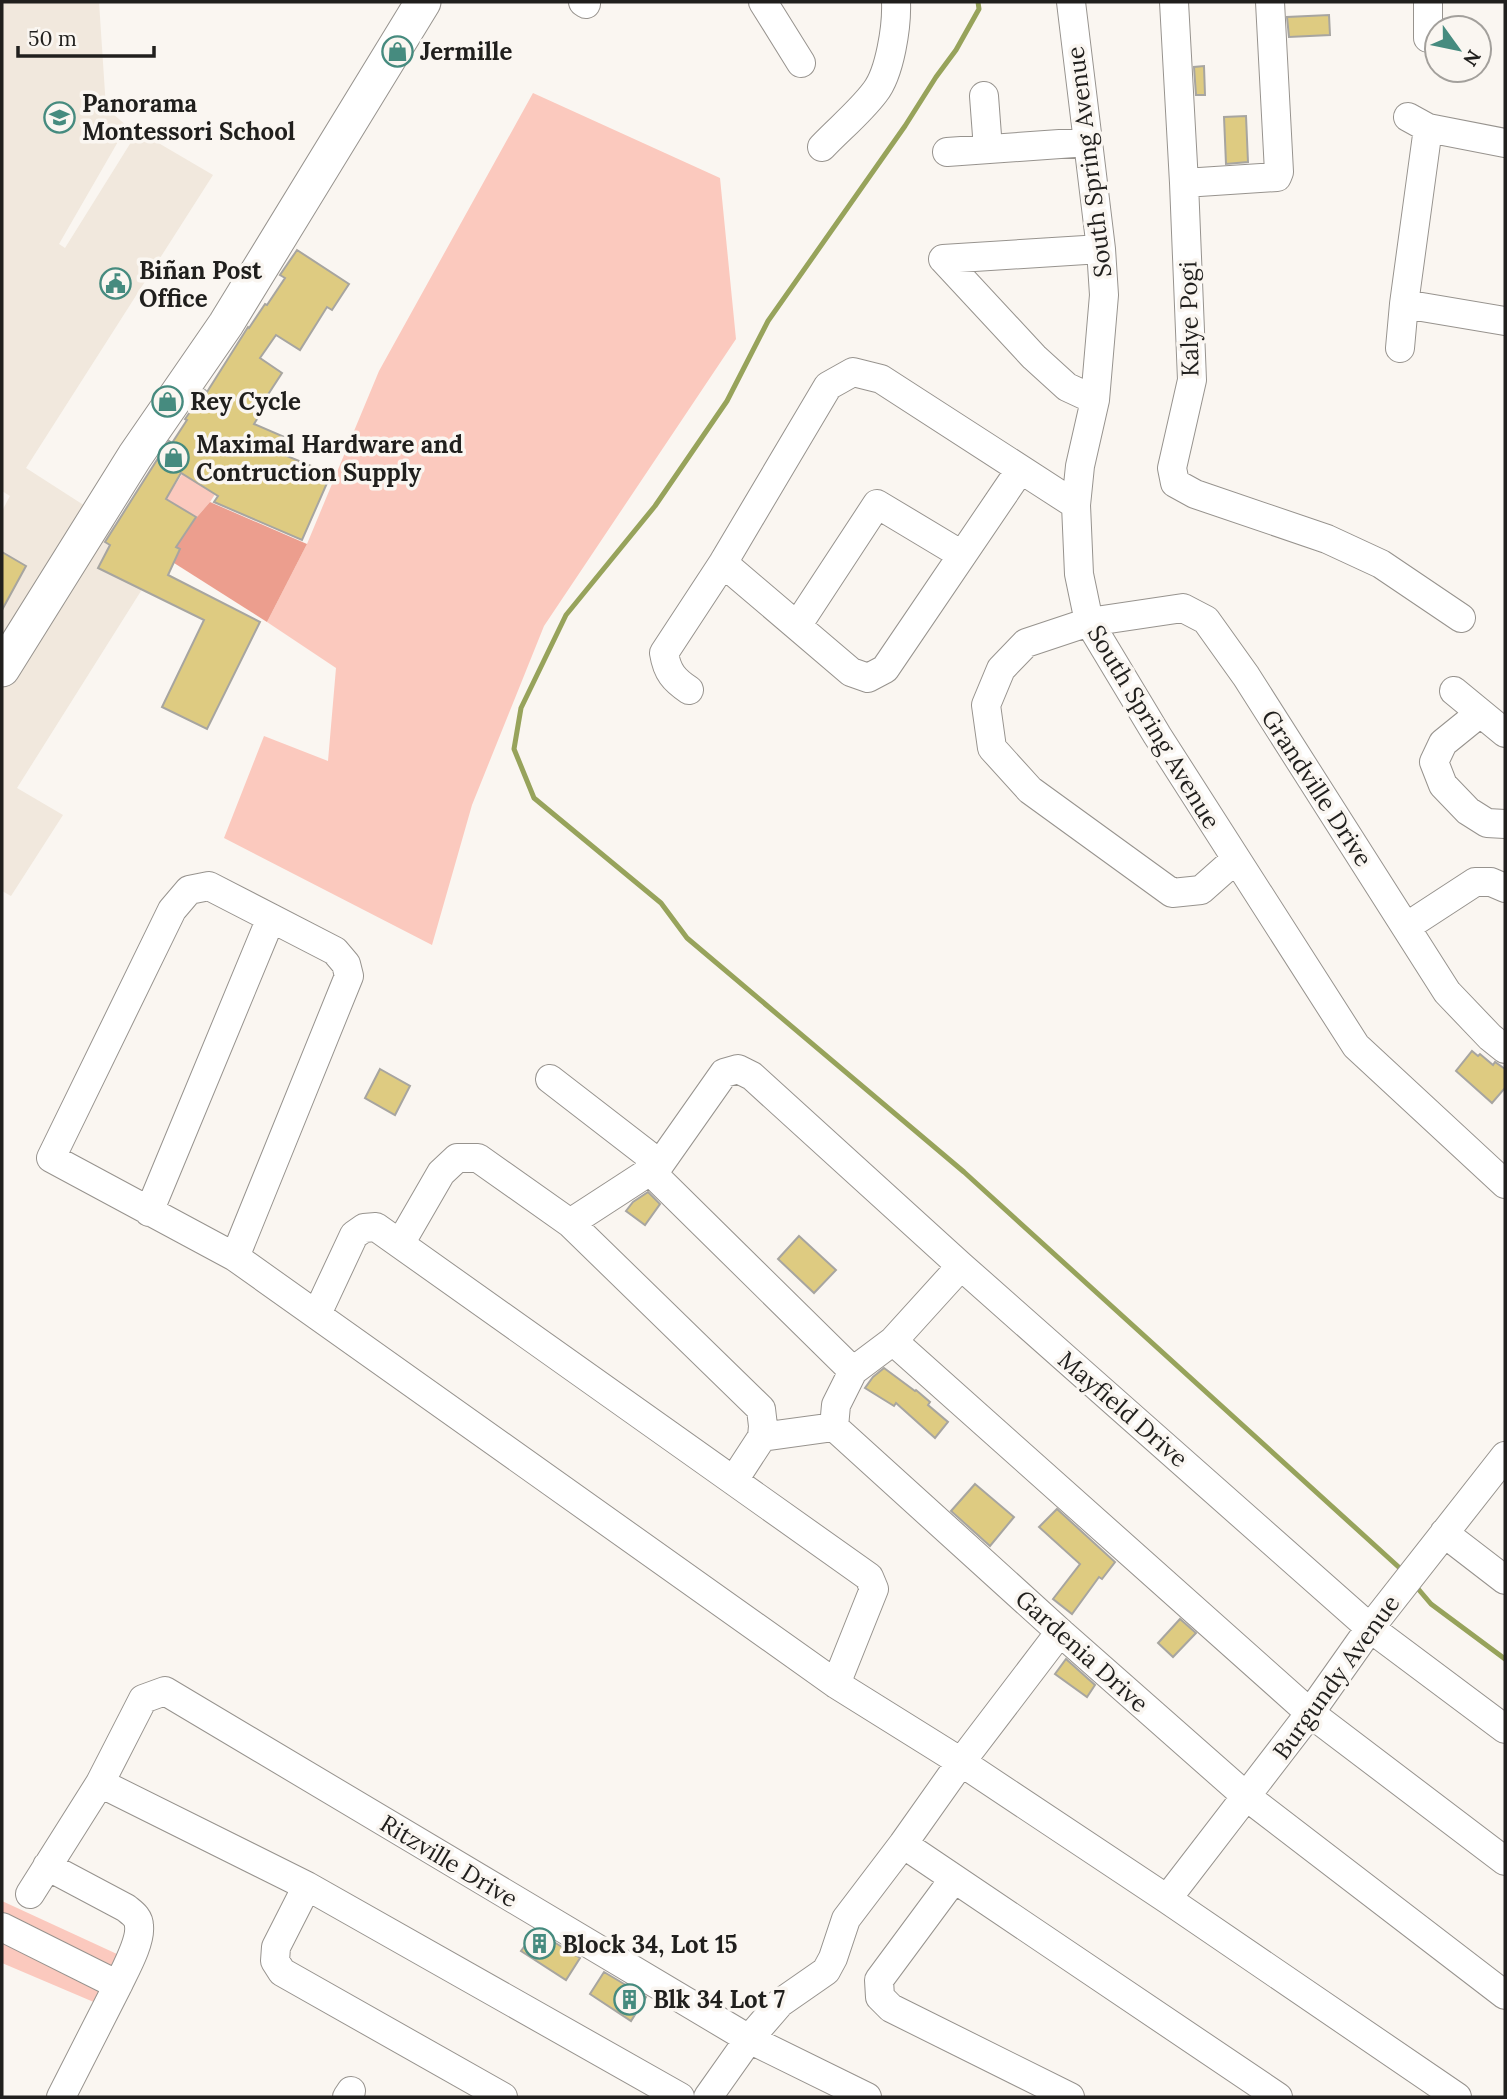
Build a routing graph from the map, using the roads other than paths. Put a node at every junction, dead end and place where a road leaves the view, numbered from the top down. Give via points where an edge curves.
1 (423, 2) edge
2 (763, 2) edge
3 (897, 2) edge
4 (1071, 2) edge
5 (1174, 2) edge
6 (1270, 2) edge
7 (801, 63) dead end
8 (984, 96) dead end
9 (1088, 142) junction
10 (1505, 143) edge
11 (821, 147) dead end
12 (988, 149) junction
13 (947, 152) dead end
14 (1184, 183) junction
15 (1101, 249) junction
16 (1404, 304) junction
17 (1505, 321) edge
18 (1400, 348) dead end
19 (1096, 400) junction
20 (1020, 470) junction
21 (1076, 505) junction
22 (962, 555) junction
23 (723, 563) junction
24 (1461, 618) dead end
25 (1089, 622) junction
26 (797, 626) junction
27 (2, 669) edge
28 (690, 690) dead end
29 (1454, 691) dead end
30 (1480, 713) junction
31 (1505, 733) edge
32 (1505, 824) edge
33 (1236, 859) junction
34 (1505, 888) edge
35 (271, 918) junction
36 (1406, 927) junction
37 (1505, 1049) edge
38 (550, 1079) dead end
39 (655, 1167) junction
40 (1505, 1184) edge
41 (149, 1212) junction
42 (570, 1223) junction
43 (400, 1244) junction
44 (235, 1257) junction
45 (961, 1266) junction
46 (317, 1314) junction
47 (893, 1341) junction
48 (853, 1371) junction
49 (834, 1427) junction
50 (762, 1437) junction
51 (1504, 1458) edge
52 (734, 1480) junction
53 (1444, 1533) junction
54 (1505, 1580) edge
55 (1370, 1628) junction
56 (1060, 1632) junction
57 (835, 1684) junction
58 (1310, 1713) junction
59 (1505, 1729) edge
60 (961, 1762) junction
61 (100, 1783) junction
62 (1247, 1797) junction
63 (903, 1844) junction
64 (1505, 1861) edge
65 (47, 1866) junction
66 (953, 1880) junction
67 (307, 1886) junction
68 (30, 1894) dead end
69 (1167, 1899) junction
70 (2, 1927) edge
71 (118, 1985) junction
72 (1505, 1995) edge
73 (749, 2039) junction
74 (61, 2097) edge
75 (503, 2097) edge
76 (680, 2097) edge
77 (708, 2097) edge
78 (867, 2097) edge
79 (1070, 2097) edge
80 (1278, 2097) edge
81 (1457, 2097) edge

1 - 27 main road via 226,324
2 - 7 street
3 - 11 street via 890,57 877,90
4 - 9 street, South Spring Avenue
5 - 14 street, Kalye Pogi
6 - 14 street via 1279,173 1277,177
8 - 12 street
9 - 12 street
9 - 15 street, South Spring Avenue
10 - 16 street via 1418,123
12 - 13 street
14 - 24 street, Kalye Pogi via 1192,380 1172,468 1175,483 1327,539 1381,564
15 - 19 street, South Spring Avenue via 1104,295
15 - 19 street via 943,259 1034,357 1067,387
16 - 17 street
16 - 18 street
19 - 21 street, South Spring Avenue
20 - 21 street
20 - 22 street
20 - 23 street via 881,379 853,372 828,386
21 - 25 street, South Spring Avenue via 1079,574
22 - 26 street via 877,504
22 - 26 street via 885,669 868,678 851,672
23 - 26 street
23 - 28 street via 664,653 667,669
25 - 33 street, South Spring Avenue
25 - 33 street, Grandville Drive via 1026,643 1000,669 986,705 992,748 1030,790 1172,893 1201,890
25 - 36 street, Grandville Drive via 1183,608 1206,620
29 - 30 street
30 - 31 street
30 - 32 street via 1443,743 1434,762 1443,785 1468,811 1487,823
33 - 40 street, South Spring Avenue via 1356,1046
34 - 36 street via 1475,882
35 - 41 street
35 - 41 street via 209,886 189,890 173,910 51,1158
35 - 44 street via 335,951 349,976
36 - 37 street, Grandville Drive via 1447,992
38 - 39 street
39 - 42 street
39 - 45 street, Mayfield Drive via 724,1073 737,1069 752,1076
39 - 48 street
41 - 44 street
42 - 43 street via 478,1158 457,1158 442,1173
42 - 50 street via 761,1409
43 - 46 street via 376,1227 364,1227 354,1235
43 - 52 street
44 - 46 street
45 - 47 street
45 - 55 street, Mayfield Drive
46 - 57 street
47 - 48 street
47 - 58 street
48 - 49 street via 836,1405
49 - 50 street
49 - 56 street, Gardenia Drive
50 - 52 street
51 - 53 street, Burgundy Avenue
52 - 57 street via 869,1577 874,1588
53 - 54 street
53 - 55 street, Burgundy Avenue
55 - 58 street, Burgundy Avenue
55 - 59 street, Mayfield Drive
56 - 60 street
56 - 62 street, Gardenia Drive
57 - 60 street
58 - 62 street, Burgundy Avenue
58 - 64 street
60 - 63 street
60 - 69 street
61 - 65 street
61 - 67 street
61 - 73 street, Ritzville Drive via 143,1699 165,1691
62 - 69 street, Burgundy Avenue
62 - 72 street, Gardenia Drive
63 - 66 street
63 - 73 street via 846,1919 826,1971 780,2003
65 - 68 street
65 - 71 street via 135,1915 139,1925 136,1943
66 - 79 street via 879,1980 880,1997 891,2008
66 - 80 street
67 - 75 street via 275,1947 275,1961 282,1972
67 - 76 street
69 - 81 street
70 - 71 street
71 - 74 street
73 - 77 street
73 - 78 street, Ritzville Drive

